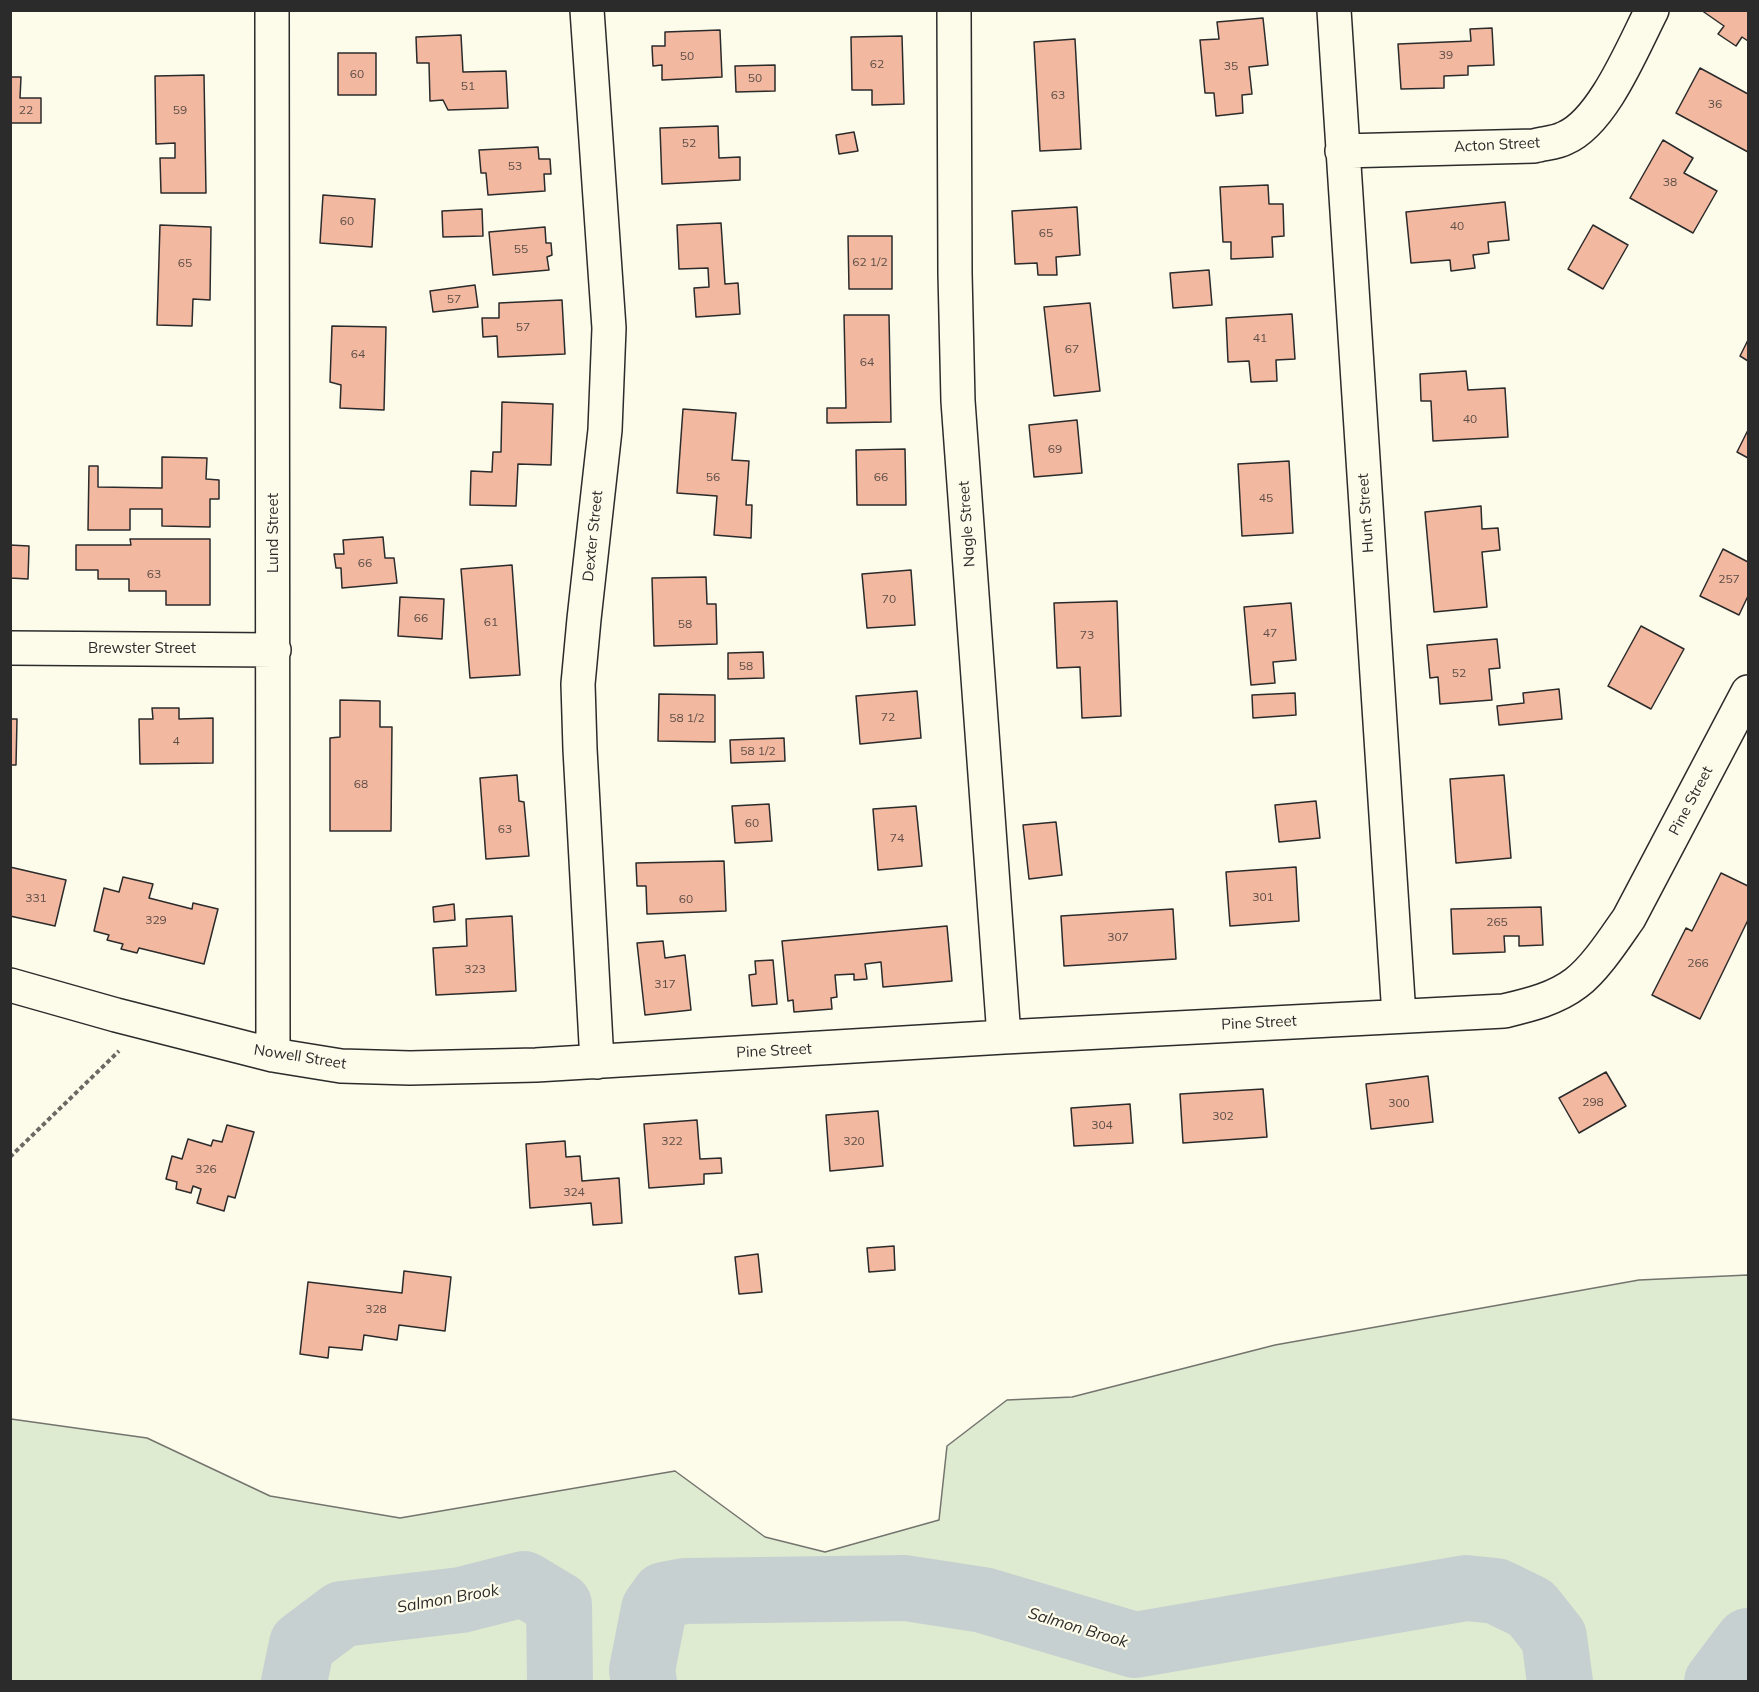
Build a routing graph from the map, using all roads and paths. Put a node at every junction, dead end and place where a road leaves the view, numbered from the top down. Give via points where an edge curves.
1 (272, 10) edge
2 (587, 10) edge
3 (954, 10) edge
4 (1334, 10) edge
5 (1652, 10) edge
6 (1342, 150) junction
7 (10, 648) edge
8 (274, 650) junction
9 (1749, 692) edge
10 (10, 985) edge
11 (1399, 1016) junction
12 (148, 1024) junction
13 (1004, 1037) junction
14 (273, 1055) junction
15 (597, 1062) junction
16 (10, 1157) edge

1 - 8 street, Lund Street
2 - 15 street, Dexter Street via 609,328 605,430 579,684
3 - 13 street, Nagle Street via 958,401
4 - 6 street, Hunt Street
5 - 6 street, Acton Street via 1599,110 1565,139 1534,146
6 - 11 street, Hunt Street
7 - 8 street, Brewster Street
8 - 14 street, Lund Street
9 - 11 street, Pine Street via 1629,918 1577,982 1542,1002 1504,1011
10 - 12 street, Nowell Street
11 - 13 street, Pine Street
12 - 14 street, Nowell Street
12 - 16 path
13 - 15 street, Pine Street
14 - 15 street, Nowell Street via 342,1066 410,1068

